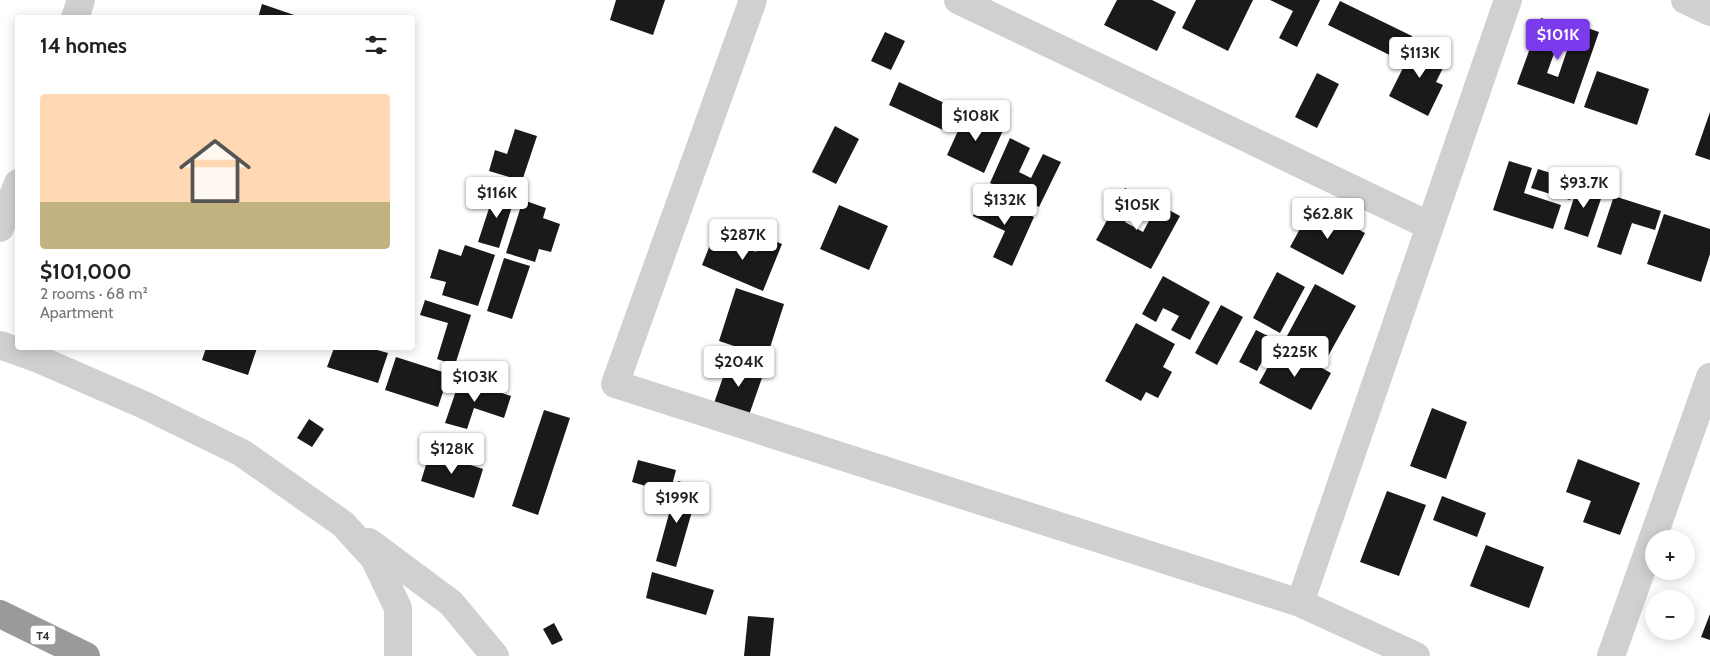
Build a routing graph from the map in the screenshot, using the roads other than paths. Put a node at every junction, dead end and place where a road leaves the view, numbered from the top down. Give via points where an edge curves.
1 (81, 0) edge
2 (753, 0) edge
3 (958, 0) edge
4 (1508, 0) edge
5 (1685, 0) edge
6 (1710, 12) edge
7 (76, 15) edge
8 (15, 191) edge
9 (1430, 226) junction
10 (0, 228) edge
11 (0, 345) edge
12 (1710, 377) edge
13 (343, 524) junction
14 (1300, 603) junction
15 (0, 614) edge
16 (86, 656) edge
17 (398, 656) edge
18 (494, 656) edge
19 (1416, 656) edge
20 (1611, 656) edge

1 - 7 street
2 - 14 street via 616,384
3 - 9 street
4 - 9 street
5 - 6 street
8 - 10 street
9 - 14 street
11 - 13 street via 144,405 242,453
12 - 20 street
13 - 17 street via 374,558 398,608
13 - 18 street via 451,602
14 - 19 street
15 - 16 highway, T4

